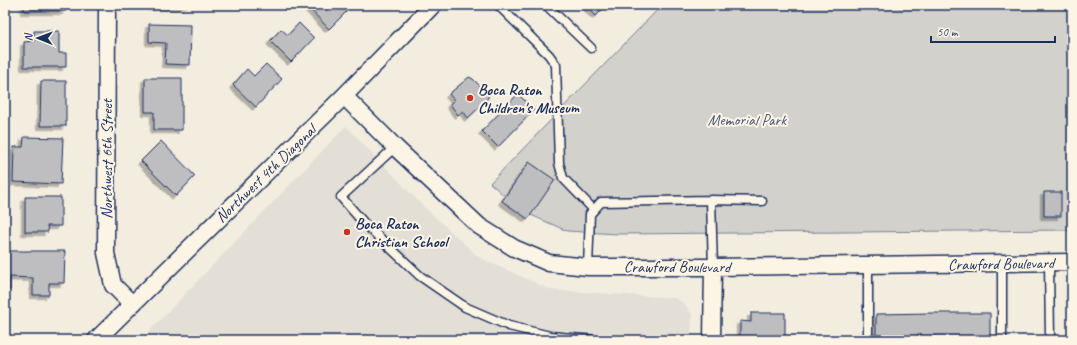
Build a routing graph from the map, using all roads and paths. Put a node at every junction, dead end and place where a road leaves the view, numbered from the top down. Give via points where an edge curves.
1 (107, 5) edge
2 (433, 5) edge
3 (498, 5) edge
4 (546, 5) edge
5 (591, 48) dead end
6 (344, 96) junction
7 (395, 147) junction
8 (711, 200) junction
9 (762, 201) dead end
10 (594, 210) junction
11 (1049, 262) junction
12 (1072, 262) edge
13 (1002, 263) junction
14 (868, 265) junction
15 (588, 267) junction
16 (713, 267) junction
17 (132, 304) junction
18 (96, 340) edge
19 (594, 340) edge
20 (712, 340) edge
21 (868, 340) edge
22 (1002, 340) edge
23 (1050, 340) edge

1 - 17 street, Northwest 6th Street via 106,253 114,285
2 - 6 street, Northwest 4th Diagonal
3 - 10 lane via 556,65 560,163 563,178
4 - 5 lane
6 - 7 street, Crawford Boulevard
6 - 17 street, Northwest 4th Diagonal
7 - 15 street, Crawford Boulevard via 479,226 514,248 550,262
7 - 19 lane via 341,197 363,222 420,276 465,307 509,326 550,336
8 - 9 lane
8 - 10 lane via 601,202
8 - 16 lane
10 - 15 lane via 590,214
11 - 12 street, Crawford Boulevard
11 - 13 street, Crawford Boulevard
11 - 23 lane
13 - 14 street, Crawford Boulevard
13 - 22 lane
14 - 16 street, Crawford Boulevard
14 - 21 lane
15 - 16 street, Crawford Boulevard
16 - 20 street
17 - 18 street, Northwest 4th Diagonal

